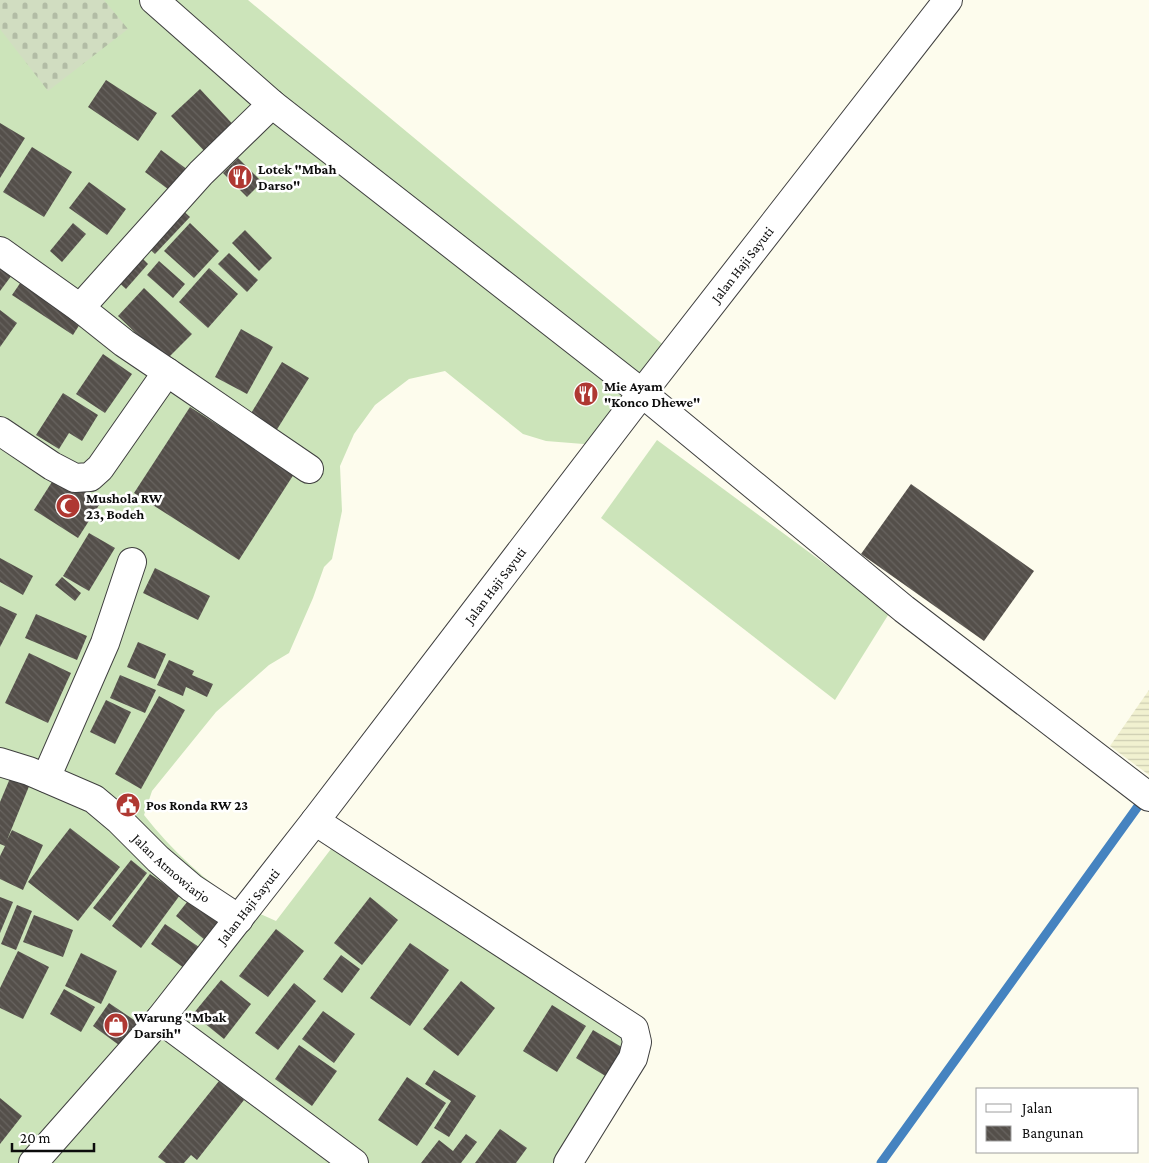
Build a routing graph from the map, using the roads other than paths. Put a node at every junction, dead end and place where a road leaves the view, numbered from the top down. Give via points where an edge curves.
1 (154, 0) edge
2 (948, 0) edge
3 (272, 104) junction
4 (0, 251) edge
5 (80, 308) junction
6 (167, 372) junction
7 (642, 393) junction
8 (0, 431) edge
9 (310, 469) dead end
10 (132, 562) dead end
11 (0, 762) edge
12 (46, 778) junction
13 (1149, 797) edge
14 (315, 821) junction
15 (239, 919) junction
16 (160, 1019) junction
17 (33, 1163) edge
18 (354, 1163) edge
19 (568, 1163) edge

1 - 3 street
2 - 7 street, Jalan Haji Sayuti
3 - 5 street via 201,173
3 - 7 street
4 - 5 street
5 - 6 street
6 - 8 street via 100,468 90,477 75,478
6 - 9 street
7 - 13 street via 904,608
7 - 14 street, Jalan Haji Sayuti
10 - 12 street via 105,643
11 - 12 street, Jalan Atmowiarjo
12 - 15 street, Jalan Atmowiarjo via 94,799 164,865
14 - 15 street, Jalan Haji Sayuti
14 - 19 street via 634,1029 637,1042 633,1058
15 - 16 street, Jalan Haji Sayuti
16 - 17 street, Jalan Haji Sayuti
16 - 18 street

